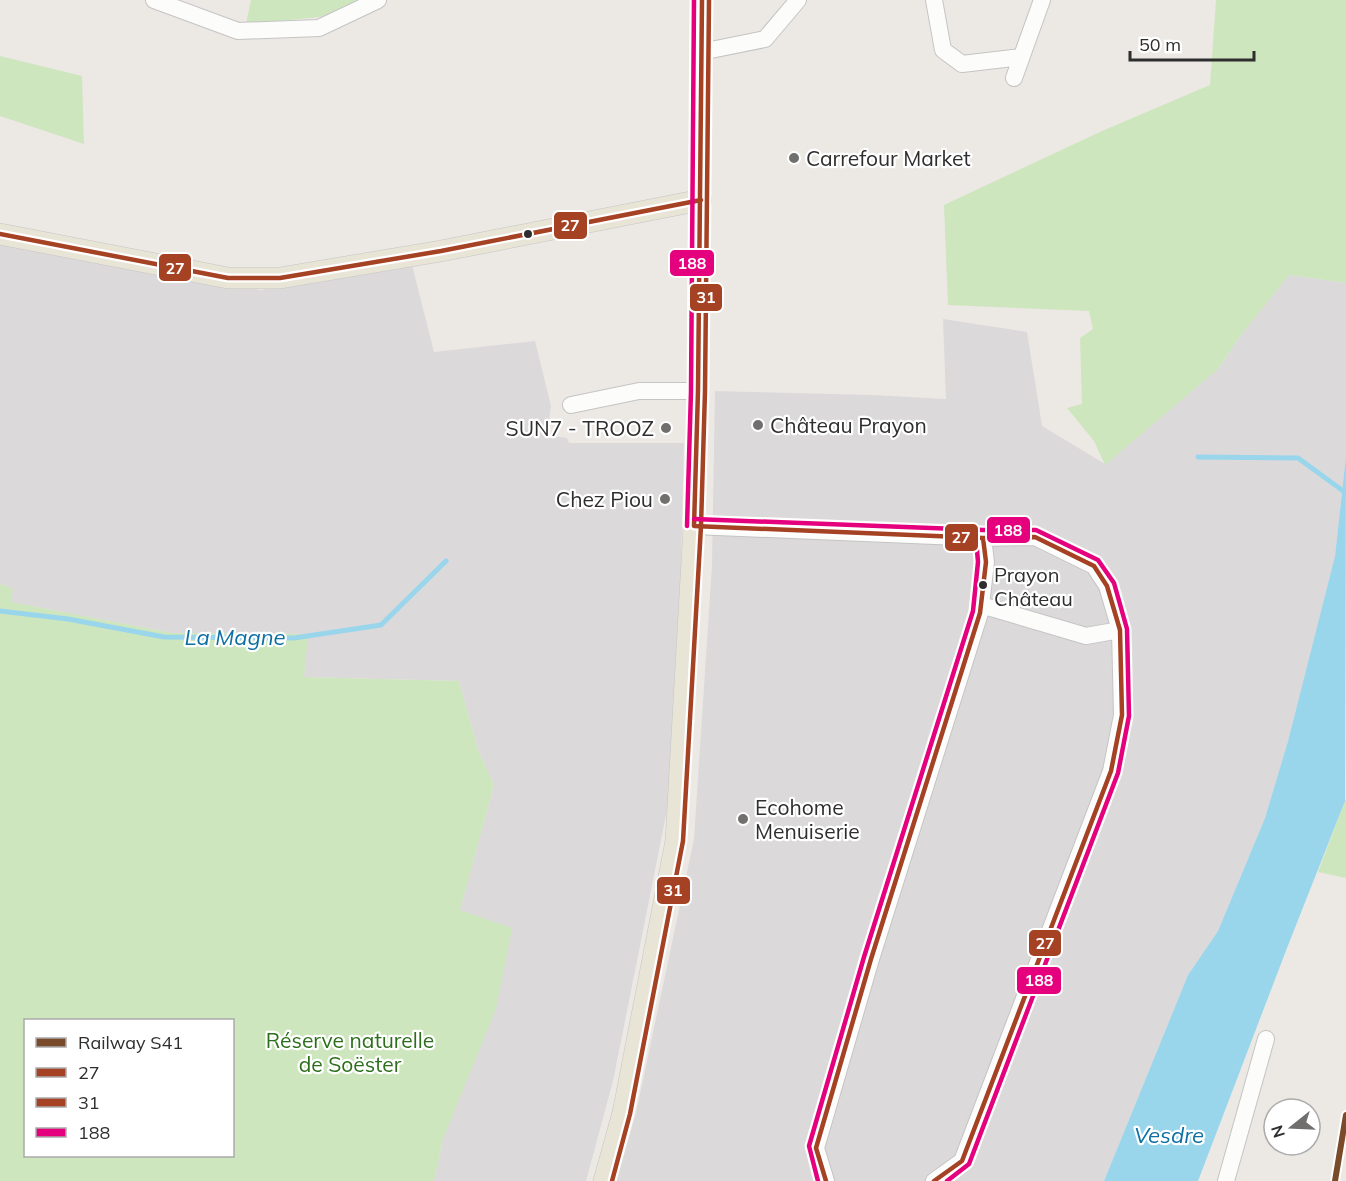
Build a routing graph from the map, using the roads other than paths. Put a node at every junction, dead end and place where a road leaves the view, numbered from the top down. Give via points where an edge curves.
1 (154, 0) edge
2 (378, 0) edge
3 (702, 0) edge
4 (798, 0) edge
5 (934, 0) edge
6 (1042, 0) edge
7 (701, 52) junction
8 (1021, 57) junction
9 (1014, 78) dead end
10 (701, 200) junction
11 (0, 234) edge
12 (698, 391) junction
13 (571, 405) dead end
14 (694, 526) junction
15 (983, 538) junction
16 (981, 605) junction
17 (1120, 630) junction
18 (1266, 1040) dead end
19 (603, 1181) edge
20 (826, 1181) edge
21 (934, 1181) edge
22 (1226, 1181) edge

1 - 2 street via 238,31 319,28
3 - 7 main road
4 - 7 street via 765,39
5 - 8 street via 943,50 962,64
6 - 8 street
7 - 10 main road
8 - 9 street
10 - 11 main road via 280,278 228,278
10 - 12 main road
12 - 13 street via 639,391
12 - 14 main road
14 - 15 street
14 - 19 main road via 676,841 623,1113
15 - 16 street via 986,562
15 - 17 street via 1035,537 1094,566 1107,586
16 - 17 street via 1086,636
16 - 20 street via 816,1148
17 - 21 street via 1122,715 1111,771 962,1161
18 - 22 street

